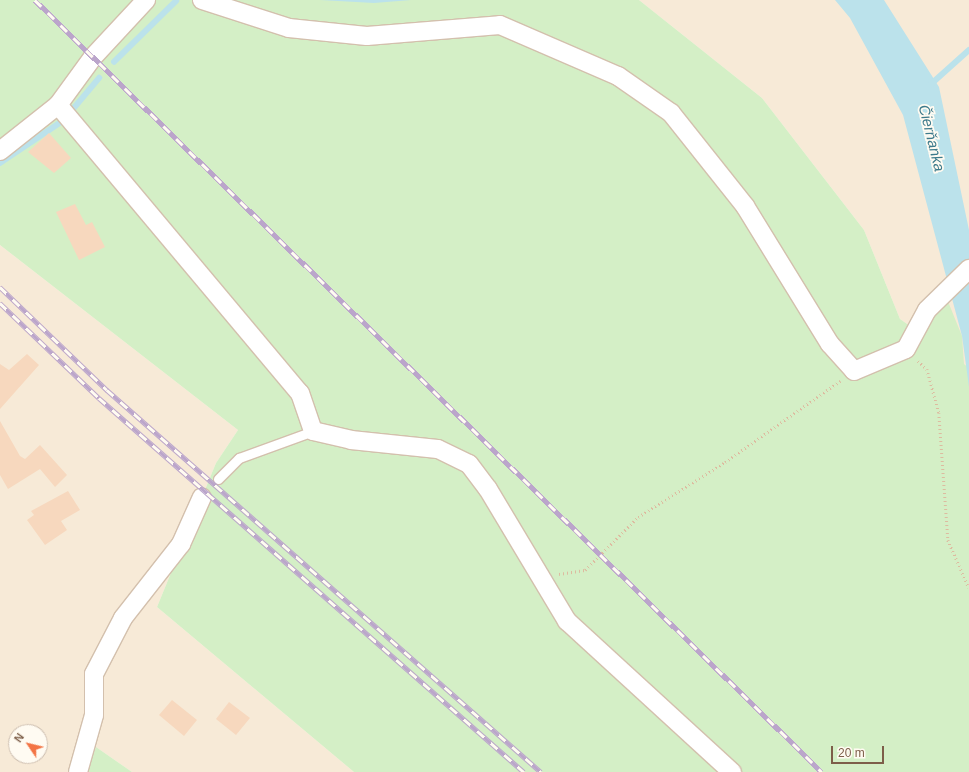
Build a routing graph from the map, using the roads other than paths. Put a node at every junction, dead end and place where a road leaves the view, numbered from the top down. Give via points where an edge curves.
1 (146, 0) edge
2 (202, 0) edge
3 (58, 104) junction
4 (0, 151) edge
5 (969, 269) edge
6 (313, 431) junction
7 (218, 479) dead end
8 (202, 497) dead end
9 (78, 772) edge
10 (732, 772) edge

1 - 3 street via 93,57
2 - 5 street via 288,28 367,36 500,25 618,76 671,112 745,206 830,344 854,371 906,349 927,310
3 - 4 street
3 - 6 street via 300,393
6 - 7 lane via 239,458
6 - 10 street via 351,440 438,449 468,464 488,489 538,578 567,621
8 - 9 street via 184,539 123,618 94,674 94,715

